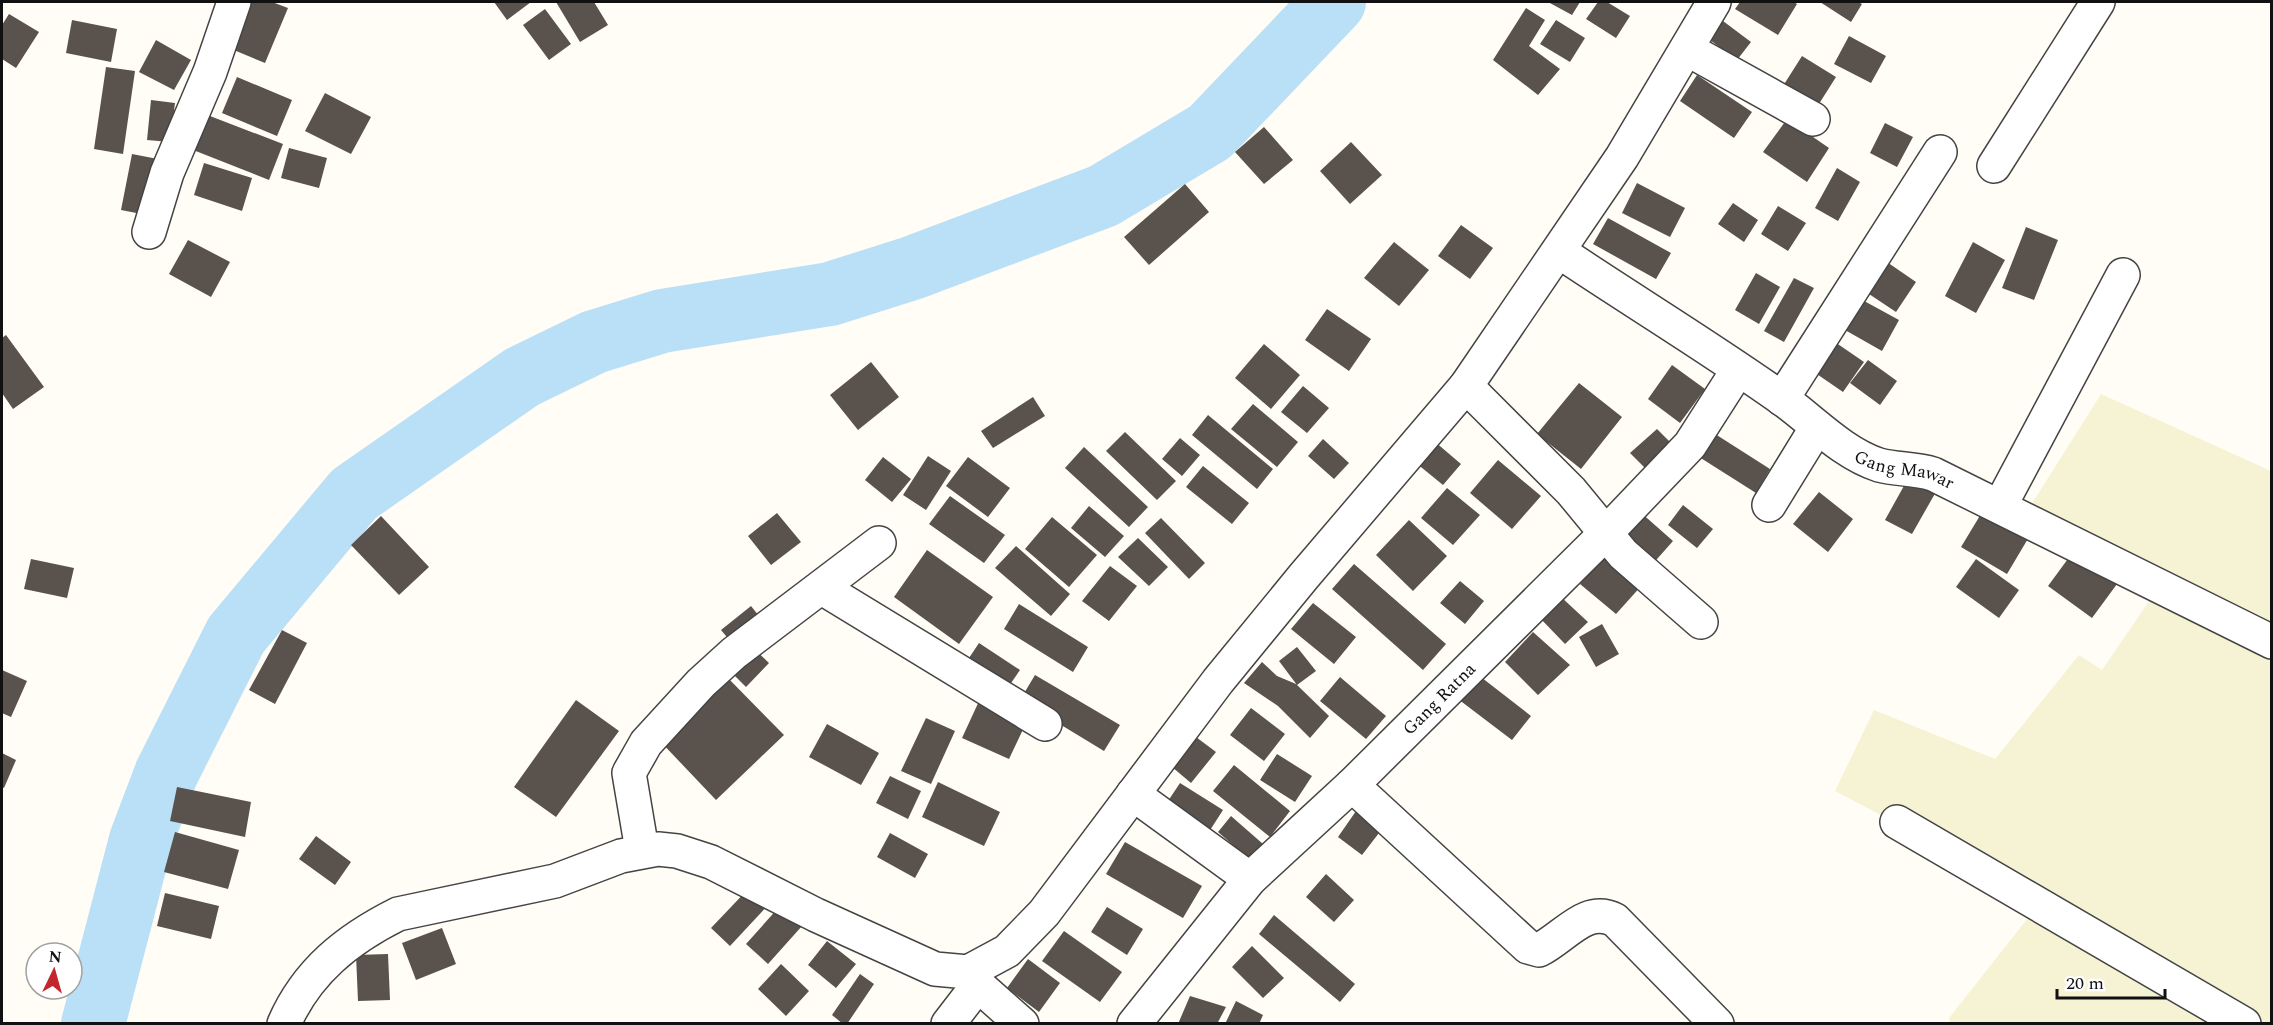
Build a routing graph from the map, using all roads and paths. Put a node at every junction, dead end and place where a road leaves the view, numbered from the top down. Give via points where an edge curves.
1 (234, 2) edge
2 (1714, 2) edge
3 (2098, 2) edge
4 (1687, 49) junction
5 (1813, 119) dead end
6 (1940, 152) dead end
7 (1994, 166) dead end
8 (149, 232) dead end
9 (1560, 252) junction
10 (2123, 275) dead end
11 (1738, 370) junction
12 (1466, 386) junction
13 (1782, 399) junction
14 (1817, 427) junction
15 (1769, 505) dead end
16 (2000, 507) junction
17 (1605, 534) junction
18 (879, 543) dead end
19 (822, 588) junction
20 (1701, 622) dead end
21 (2271, 642) edge
22 (1045, 724) dead end
23 (1352, 785) junction
24 (1133, 794) junction
25 (1897, 822) dead end
26 (642, 850) junction
27 (1250, 879) junction
28 (973, 979) junction
29 (284, 1023) edge
30 (948, 1023) edge
31 (1022, 1023) edge
32 (1134, 1023) edge
33 (1718, 1023) edge
34 (2244, 1023) edge

1 - 8 street via 210,72 167,173
2 - 4 street
3 - 7 street
4 - 5 street
4 - 9 street via 1656,105
6 - 13 street
9 - 11 street, Gang Mawar
9 - 12 street
10 - 16 street
11 - 13 street, Gang Mawar
11 - 17 street, Gang Ratna via 1690,445
12 - 17 street via 1571,490
12 - 24 street via 1218,681
13 - 14 street, Gang Mawar
14 - 15 street
14 - 16 street, Gang Mawar via 1879,465 1933,474
16 - 21 street, Gang Mawar
17 - 20 street
17 - 23 street, Gang Ratna
18 - 19 street
19 - 22 street
19 - 26 street via 734,653 646,743 629,773
23 - 27 street, Gang Ratna
23 - 33 street via 1528,947 1539,950 1592,915 1604,914 1615,920
24 - 27 street
24 - 28 street via 1028,931
25 - 34 street
26 - 28 street via 677,850 711,862 935,969
26 - 29 street via 555,881 398,914 374,926 309,979
27 - 32 street, Gang Ratna
28 - 30 street
28 - 31 street

